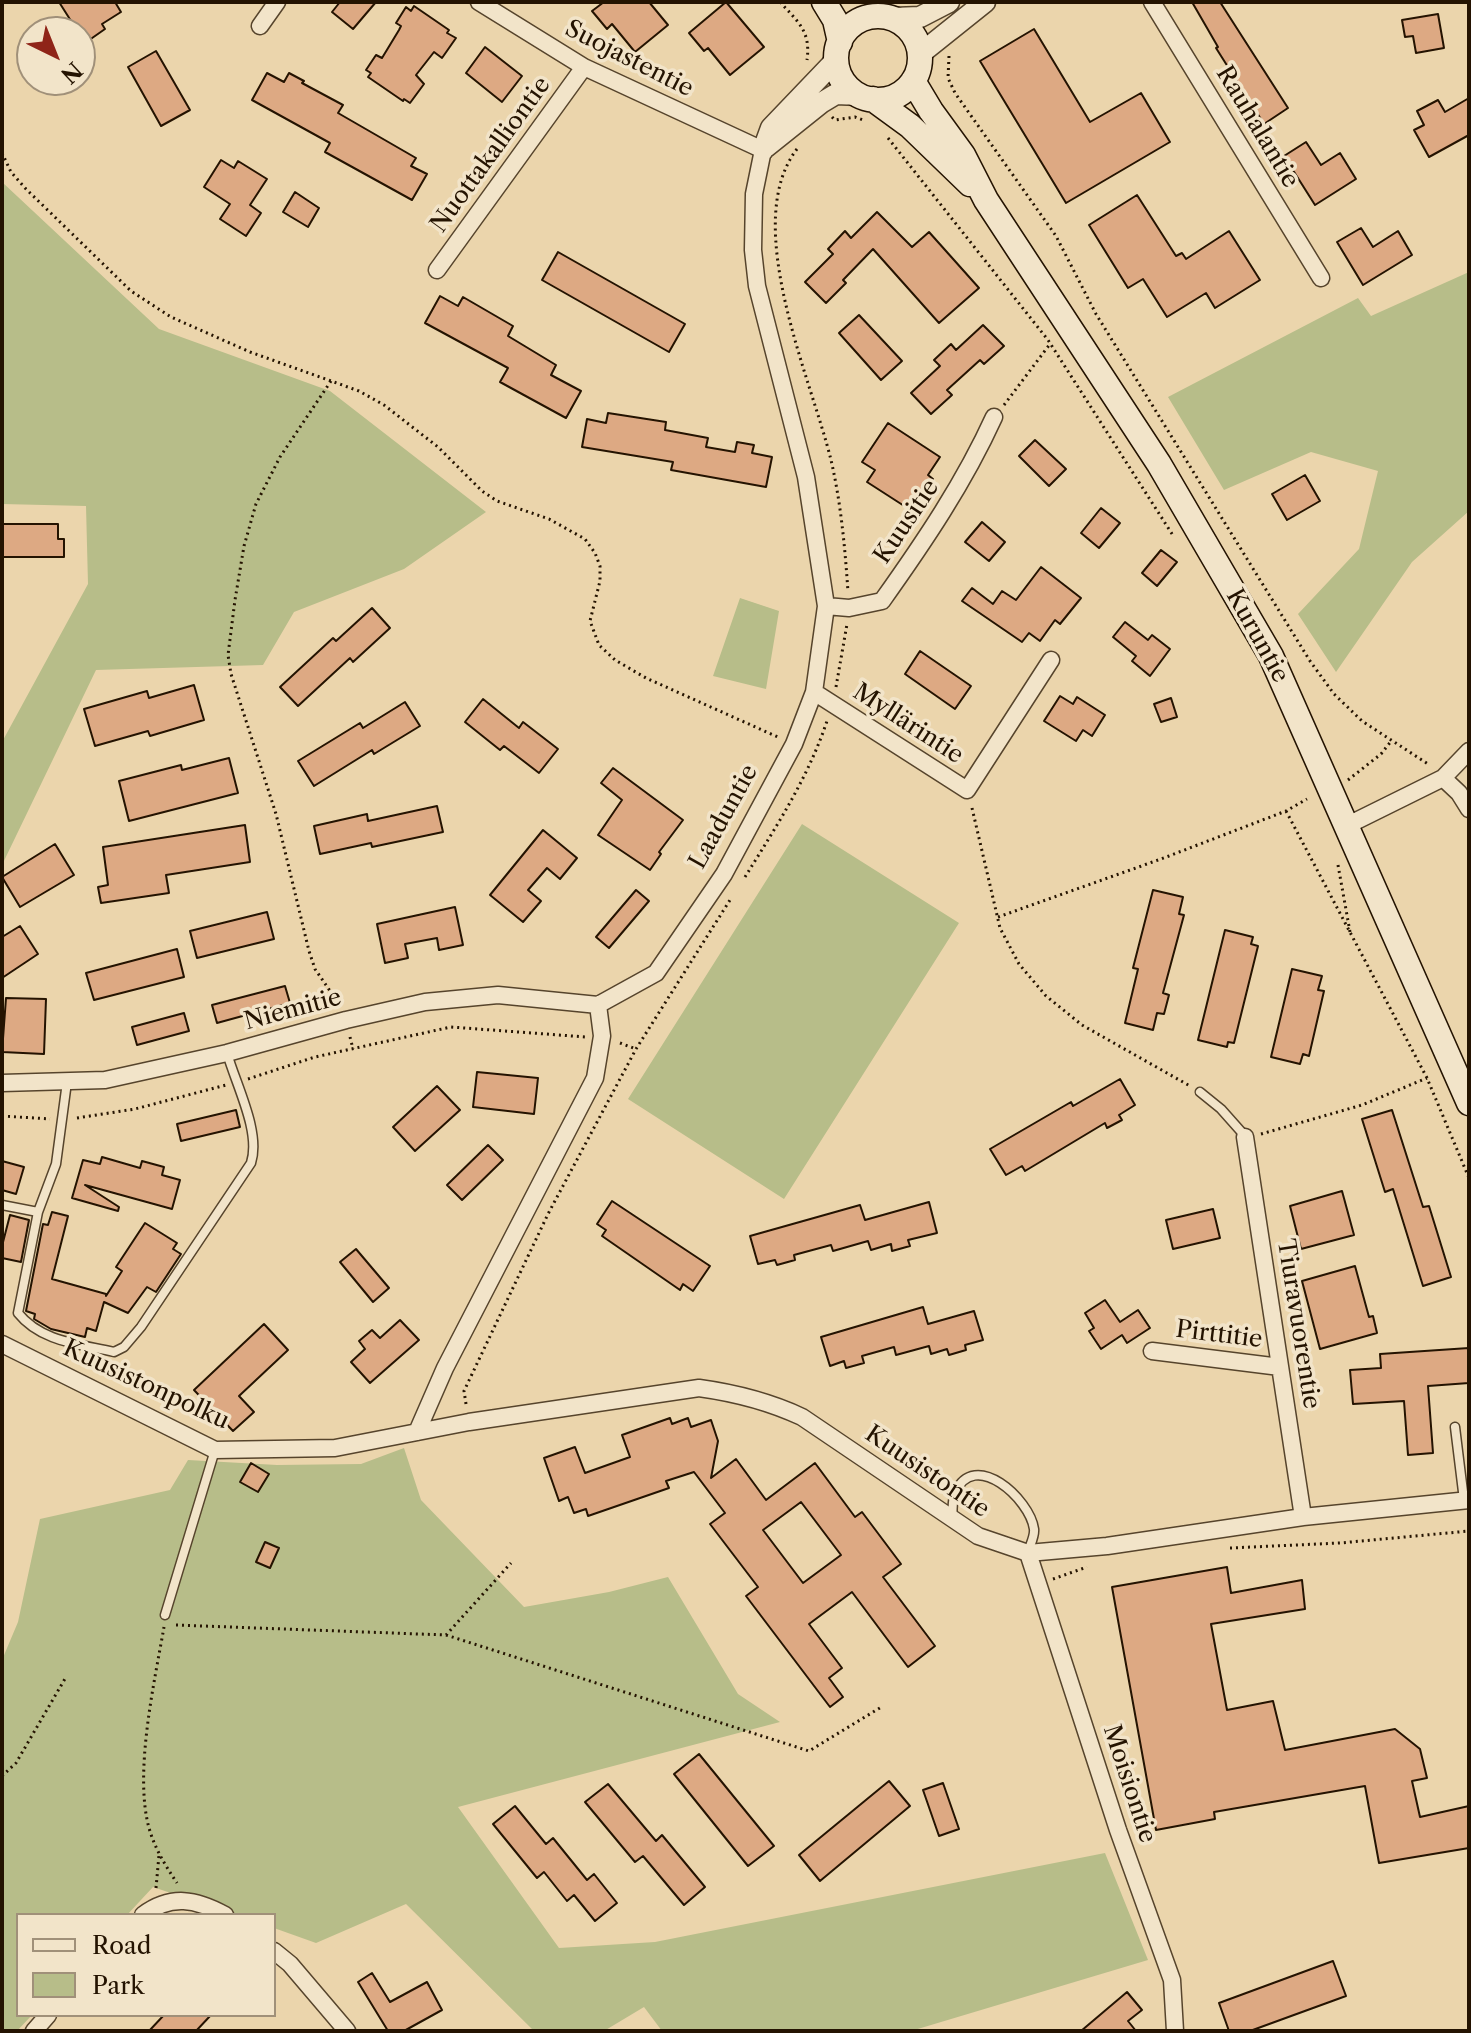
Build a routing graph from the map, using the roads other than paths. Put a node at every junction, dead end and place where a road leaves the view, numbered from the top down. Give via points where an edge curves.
1 (277, 2) edge
2 (479, 2) edge
3 (824, 2) edge
4 (863, 2) edge
5 (949, 2) edge
6 (985, 2) edge
7 (1152, 2) edge
8 (889, 18) junction
9 (260, 26) dead end
10 (838, 50) junction
11 (920, 54) junction
12 (584, 67) junction
13 (913, 81) junction
14 (815, 95) junction
15 (866, 105) junction
16 (763, 150) junction
17 (986, 200) junction
18 (437, 270) dead end
19 (1321, 278) dead end
20 (994, 417) road end
21 (826, 606) junction
22 (1051, 660) dead end
23 (814, 692) junction
24 (1469, 751) edge
25 (1443, 778) junction
26 (1469, 809) edge
27 (1346, 826) junction
28 (598, 1005) junction
29 (227, 1053) junction
30 (67, 1082) junction
31 (2, 1083) edge
32 (1200, 1092) road end
33 (1469, 1103) edge
34 (1245, 1137) joint
35 (2, 1205) edge
36 (38, 1212) junction
37 (2, 1344) edge
38 (1152, 1351) dead end
39 (1280, 1367) junction
40 (1455, 1427) dead end
41 (417, 1432) junction
42 (215, 1450) junction
43 (1466, 1500) edge
44 (952, 1517) junction
45 (1303, 1517) junction
46 (1028, 1553) junction
47 (165, 1620) road end
48 (148, 1911) edge
49 (221, 1913) edge
50 (276, 1953) edge
51 (347, 2031) edge
52 (1175, 2031) edge

1 - 9 street
2 - 12 street, Suojastentie
3 - 10 main road via 835,20
4 - 8 main road
5 - 8 street via 920,17
6 - 11 street
7 - 19 street, Rauhalantie
8 - 10 main road via 858,21
8 - 11 main road via 911,32
10 - 14 street
10 - 15 main road via 843,80
11 - 13 main road
12 - 16 street, Suojastentie
12 - 18 street, Nuottakalliontie
13 - 15 main road via 896,96
13 - 17 main road, Kuruntie
14 - 15 street via 836,94
14 - 16 street
15 - 17 main road, Kuruntie via 910,126
16 - 21 street, Laaduntie via 754,194 757,286 806,477
17 - 27 main road, Kuruntie via 1159,464 1271,656
20 - 21 street, Kuusitie via 972,466 882,601 849,608
21 - 23 street, Laaduntie
22 - 23 street, Myllärintie via 967,790
23 - 28 street, Laaduntie via 794,744 724,874 656,973
24 - 25 street
25 - 26 street
25 - 27 street
27 - 33 main road, Kuruntie
28 - 29 street, Niemitie via 498,995 425,1002
28 - 41 street via 602,1036 595,1078
29 - 30 street, Niemitie via 105,1080
29 - 36 lane via 251,1129 251,1163 124,1347 114,1352 45,1336 18,1313
30 - 31 street, Niemitie
30 - 36 lane via 56,1164
32 - 34 lane
34 - 39 street, Tiuravuorentie
35 - 36 lane
37 - 42 street, Kuusistonpolku
38 - 39 street, Pirttitie
39 - 45 street, Tiuravuorentie
40 - 43 lane
41 - 42 street, Kuusistonpolku via 335,1448
41 - 44 street, Kuusistontie via 699,1388 736,1393 802,1417
42 - 47 lane
43 - 45 street, Kuusistontie
44 - 46 street, Kuusistontie via 978,1536
44 - 46 lane via 954,1494 961,1484 986,1476 1016,1494 1028,1512 1034,1531
45 - 46 street, Kuusistontie
46 - 52 street, Moisiontie via 1172,1980
48 - 49 street via 188,1900
50 - 51 street

